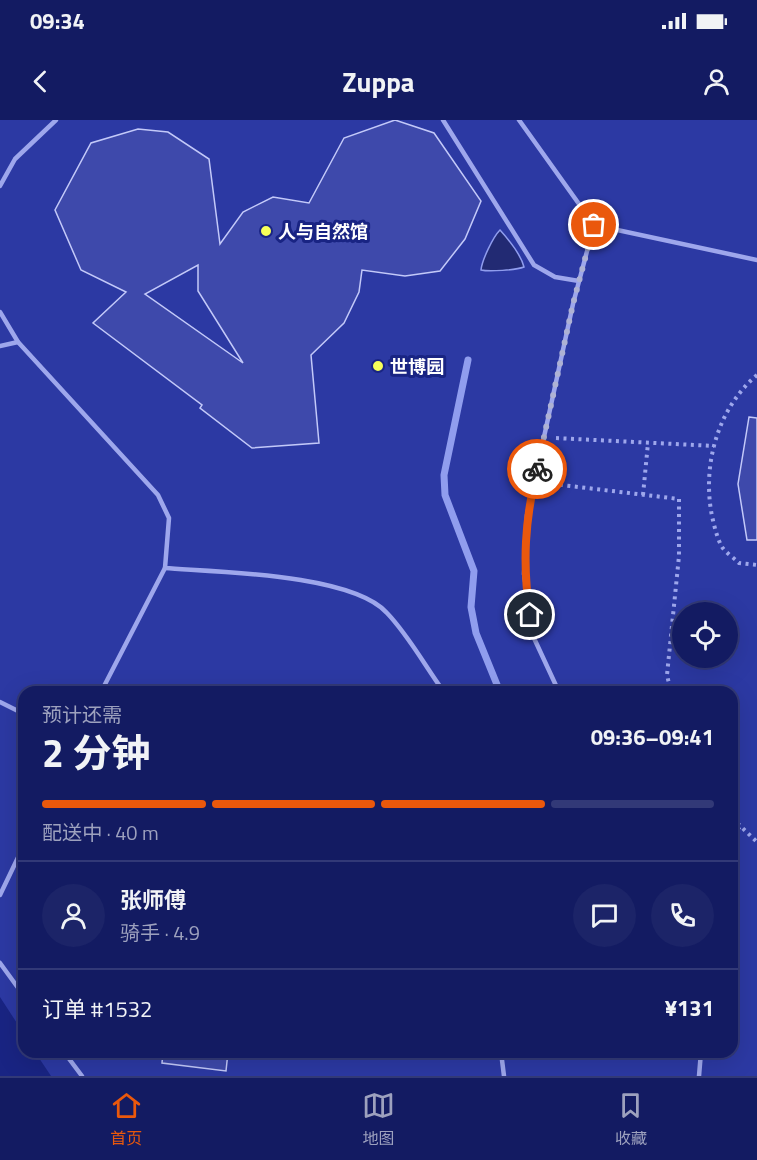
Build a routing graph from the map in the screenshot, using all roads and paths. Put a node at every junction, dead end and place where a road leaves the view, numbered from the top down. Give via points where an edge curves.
1 (56, 120) edge
2 (443, 120) edge
3 (519, 120) edge
4 (0, 186) edge
5 (594, 225) junction
6 (757, 260) edge
7 (579, 281) junction
8 (0, 312) edge
9 (18, 342) junction
10 (0, 345) edge
11 (757, 375) edge
12 (544, 438) junction
13 (648, 443) junction
14 (714, 446) junction
15 (534, 482) junction
16 (643, 495) junction
17 (757, 565) edge
18 (165, 568) junction
19 (104, 686) edge
20 (440, 686) edge
21 (556, 686) edge
22 (670, 686) edge
23 (0, 702) edge
24 (18, 711) edge
25 (738, 823) edge
26 (741, 826) junction
27 (738, 829) edge
28 (757, 842) edge
29 (18, 858) edge
30 (0, 895) edge
31 (0, 963) edge
32 (18, 988) edge
33 (68, 1058) edge
34 (502, 1058) edge
35 (700, 1058) edge
36 (82, 1076) edge
37 (504, 1076) edge
38 (699, 1076) edge

1 - 4 lane via 15,159
2 - 7 lane via 534,265 555,277
3 - 5 lane
5 - 6 lane
5 - 7 lane
7 - 12 lane
8 - 9 lane
9 - 10 lane
9 - 18 lane via 158,495 169,518
11 - 14 path via 726,414
12 - 13 path
12 - 15 lane
13 - 14 path
13 - 16 path
14 - 17 path via 708,480 714,525 722,546 739,563
15 - 16 path
15 - 21 lane via 527,515 524,574 532,636
16 - 22 path via 680,499 679,556 667,675
18 - 19 lane
18 - 20 lane via 298,578 367,598 387,612
23 - 24 lane
25 - 26 path
26 - 27 path
26 - 28 path
29 - 30 lane
31 - 32 lane
33 - 36 lane
34 - 37 lane
35 - 38 lane

